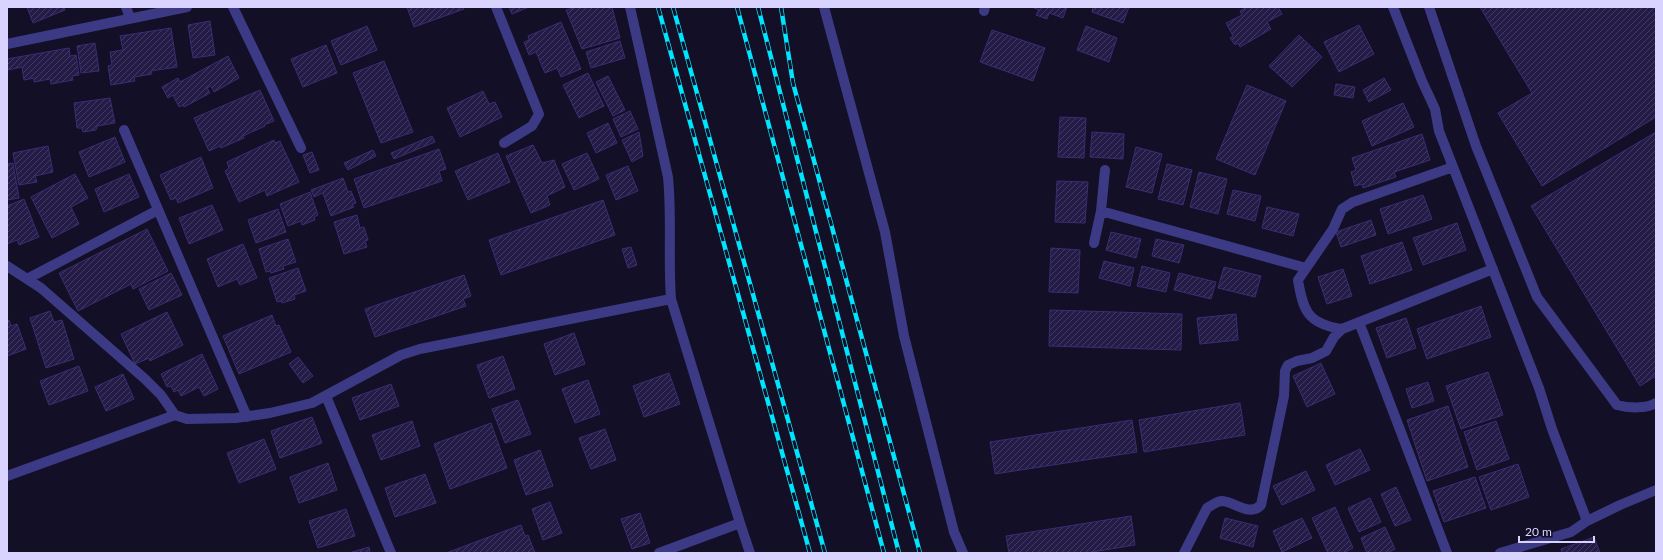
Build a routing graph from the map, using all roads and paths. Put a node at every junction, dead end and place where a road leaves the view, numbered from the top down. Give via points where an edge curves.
1 (126, 7) edge
2 (187, 7) edge
3 (233, 7) edge
4 (496, 7) edge
5 (630, 7) edge
6 (824, 7) edge
7 (1393, 7) edge
8 (1429, 7) edge
9 (130, 18) junction
10 (7, 44) edge
11 (124, 130) dead end
12 (504, 143) dead end
13 (301, 148) dead end
14 (1453, 167) junction
15 (1105, 170) dead end
16 (158, 210) junction
17 (1101, 210) junction
18 (1094, 242) dead end
19 (7, 266) edge
20 (1306, 268) junction
21 (1493, 269) junction
22 (27, 280) junction
23 (671, 299) junction
24 (1359, 322) junction
25 (1342, 329) junction
26 (326, 396) junction
27 (1656, 403) edge
28 (175, 415) junction
29 (247, 416) junction
30 (7, 476) edge
31 (1656, 490) edge
32 (1587, 521) junction
33 (740, 523) junction
34 (391, 553) edge
35 (659, 553) edge
36 (750, 553) edge
37 (963, 553) edge
38 (1184, 553) edge
39 (1447, 553) edge
40 (1500, 553) edge

1 - 9 street
2 - 9 street
3 - 13 street
4 - 12 street via 539,114 532,126
5 - 23 street via 668,178 671,203
6 - 37 street via 885,232 904,336 954,532
7 - 14 street via 1435,109 1439,131
8 - 27 street via 1476,146 1537,297 1617,405 1625,408
9 - 10 street
11 - 16 street
14 - 20 street via 1353,202 1342,209 1333,229
14 - 21 street
15 - 17 street
16 - 22 street
16 - 29 street
17 - 18 street
17 - 20 street
19 - 22 street
20 - 25 street via 1298,280 1307,311 1312,319 1332,328
21 - 24 street
21 - 32 street
22 - 28 street via 41,288 145,379 161,395
23 - 26 street via 420,349 401,355
23 - 33 street
24 - 25 street
24 - 39 street
25 - 38 street via 1326,351 1288,365 1285,371 1284,396 1261,505 1252,510 1221,501 1207,508
26 - 29 street via 312,404
26 - 34 street
28 - 29 street via 187,419
28 - 30 street
31 - 32 street
32 - 40 street via 1571,532
33 - 35 street
33 - 36 street

